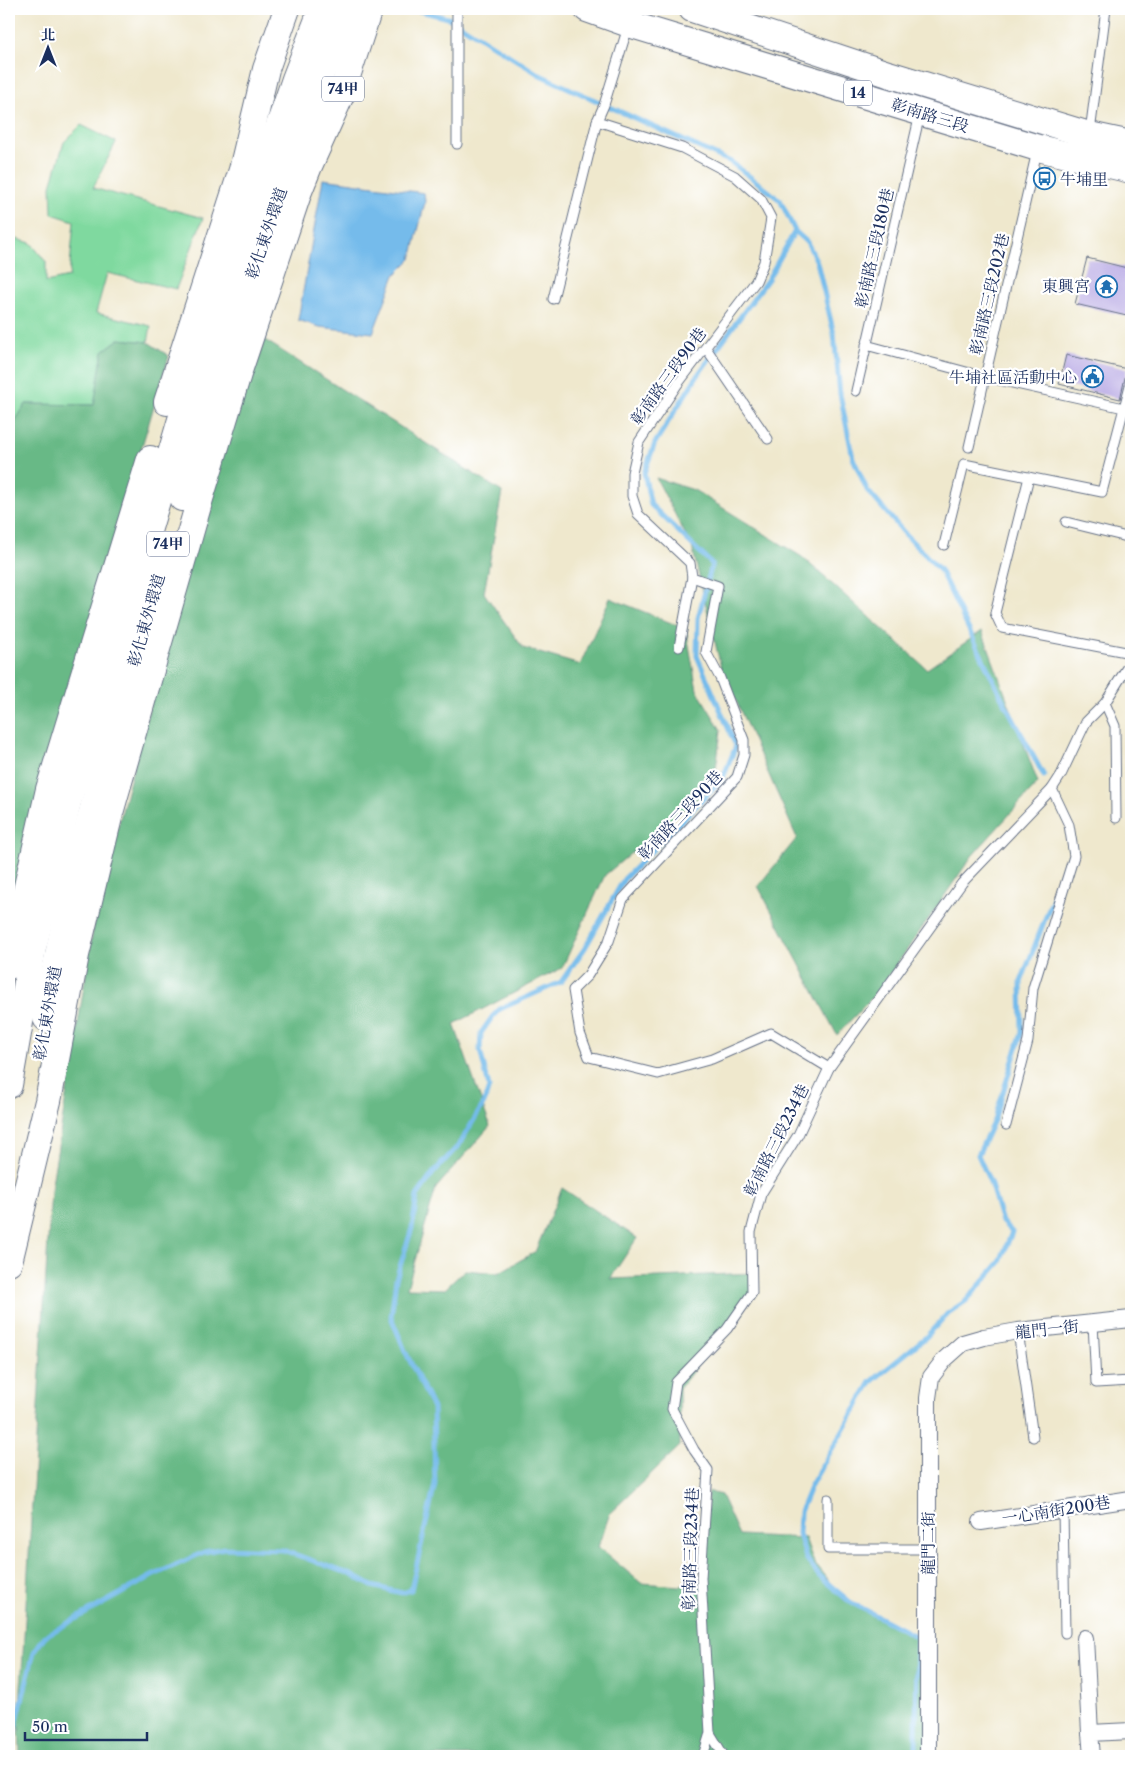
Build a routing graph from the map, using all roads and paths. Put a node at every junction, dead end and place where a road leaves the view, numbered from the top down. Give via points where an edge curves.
1 (287, 9) edge
2 (322, 9) edge
3 (348, 9) edge
4 (369, 9) edge
5 (588, 9) edge
6 (692, 9) edge
7 (1106, 9) edge
8 (457, 12) edge
9 (629, 24) junction
10 (921, 112) junction
11 (597, 121) junction
12 (457, 144) dead end
13 (1131, 144) edge
14 (1087, 147) junction
15 (1038, 148) junction
16 (1131, 170) edge
17 (553, 299) dead end
18 (866, 345) junction
19 (706, 348) junction
20 (985, 377) junction
21 (1131, 382) edge
22 (856, 391) dead end
23 (1128, 409) edge
24 (768, 438) dead end
25 (968, 448) dead end
26 (1029, 477) junction
27 (1066, 522) dead end
28 (1131, 538) edge
29 (944, 545) dead end
30 (692, 577) junction
31 (679, 647) dead end
32 (1131, 653) edge
33 (1131, 661) edge
34 (1106, 703) junction
35 (1052, 789) junction
36 (1116, 818) dead end
37 (9, 966) edge
38 (829, 1068) junction
39 (9, 1086) edge
40 (1006, 1125) dead end
41 (9, 1249) edge
42 (9, 1262) edge
43 (1131, 1320) edge
44 (1093, 1324) junction
45 (1018, 1331) junction
46 (963, 1344) joint
47 (1131, 1381) edge
48 (1033, 1437) dead end
49 (828, 1499) dead end
50 (1131, 1499) edge
51 (1063, 1509) junction
52 (981, 1522) dead end
53 (928, 1549) junction
54 (1065, 1633) dead end
55 (1085, 1638) dead end
56 (1131, 1731) edge
57 (710, 1733) junction
58 (1090, 1734) junction
59 (703, 1756) edge
60 (724, 1756) edge
61 (928, 1756) edge
62 (1092, 1756) edge

1 - 37 main road, 74甲 via 266,69 242,170 181,355 49,789
2 - 39 main road, 彰化東外環道 / 74甲 via 294,78 198,362 77,773 33,948
3 - 41 main road, 彰化東外環道 / 74甲 via 316,86 220,368 100,779 57,952
4 - 42 main road, 74甲 via 341,95 309,166 200,499 110,813 76,955 48,1101
5 - 9 main road, 彰南路三段 / 14
6 - 14 main road, 彰南路三段 / 14 via 888,74
7 - 14 lane
8 - 12 lane
9 - 10 main road, 彰南路三段 / 14
9 - 11 lane
10 - 15 main road, 彰南路三段 / 14
10 - 18 lane, 彰南路三段180巷
11 - 17 lane
11 - 19 lane, 彰南路三段90巷 via 682,148 735,176 761,199 771,218 764,262 756,281
13 - 14 main road, 彰南路三段 / 14
14 - 15 main road, 彰南路三段 / 14
14 - 16 main road, 彰南路三段 / 14
15 - 20 lane, 彰南路三段202巷
18 - 20 lane
18 - 22 lane, 彰南路三段180巷
19 - 24 lane
19 - 30 lane, 彰南路三段90巷 via 639,442 632,473 632,496 638,514 690,563
20 - 23 lane
20 - 25 lane, 彰南路三段202巷
21 - 23 lane
23 - 26 lane via 1102,492
26 - 29 lane via 964,464
26 - 32 lane via 995,613 1002,628
27 - 28 lane
30 - 31 lane
30 - 38 lane, 彰南路三段90巷 via 718,586 706,652 720,678 744,740 744,754 737,777 623,899 609,941 588,975 573,990 580,1033 589,1057 658,1074 712,1059 771,1033
33 - 34 lane, 彰南路三段234巷
34 - 35 lane, 彰南路三段234巷 via 1086,722
34 - 36 lane via 1115,726
35 - 38 lane, 彰南路三段234巷 via 962,883
35 - 40 lane via 1069,825 1074,856 1033,988 1028,1041
38 - 57 lane, 彰南路三段234巷 via 798,1134 761,1194 751,1232 752,1293 727,1329 676,1382 672,1409 708,1470 701,1578
43 - 44 street, 龍門一街
44 - 45 street, 龍門一街
44 - 47 lane via 1096,1384
45 - 46 street, 龍門一街
45 - 48 lane
46 - 53 street, 龍門二街 via 931,1377 928,1398
49 - 53 lane via 828,1549
50 - 51 street, 一心南街200巷
51 - 52 street, 一心南街200巷
51 - 54 lane
53 - 61 street, 龍門二街
55 - 58 street
56 - 58 street
57 - 59 lane, 彰南路三段234巷
57 - 60 lane
58 - 62 street

